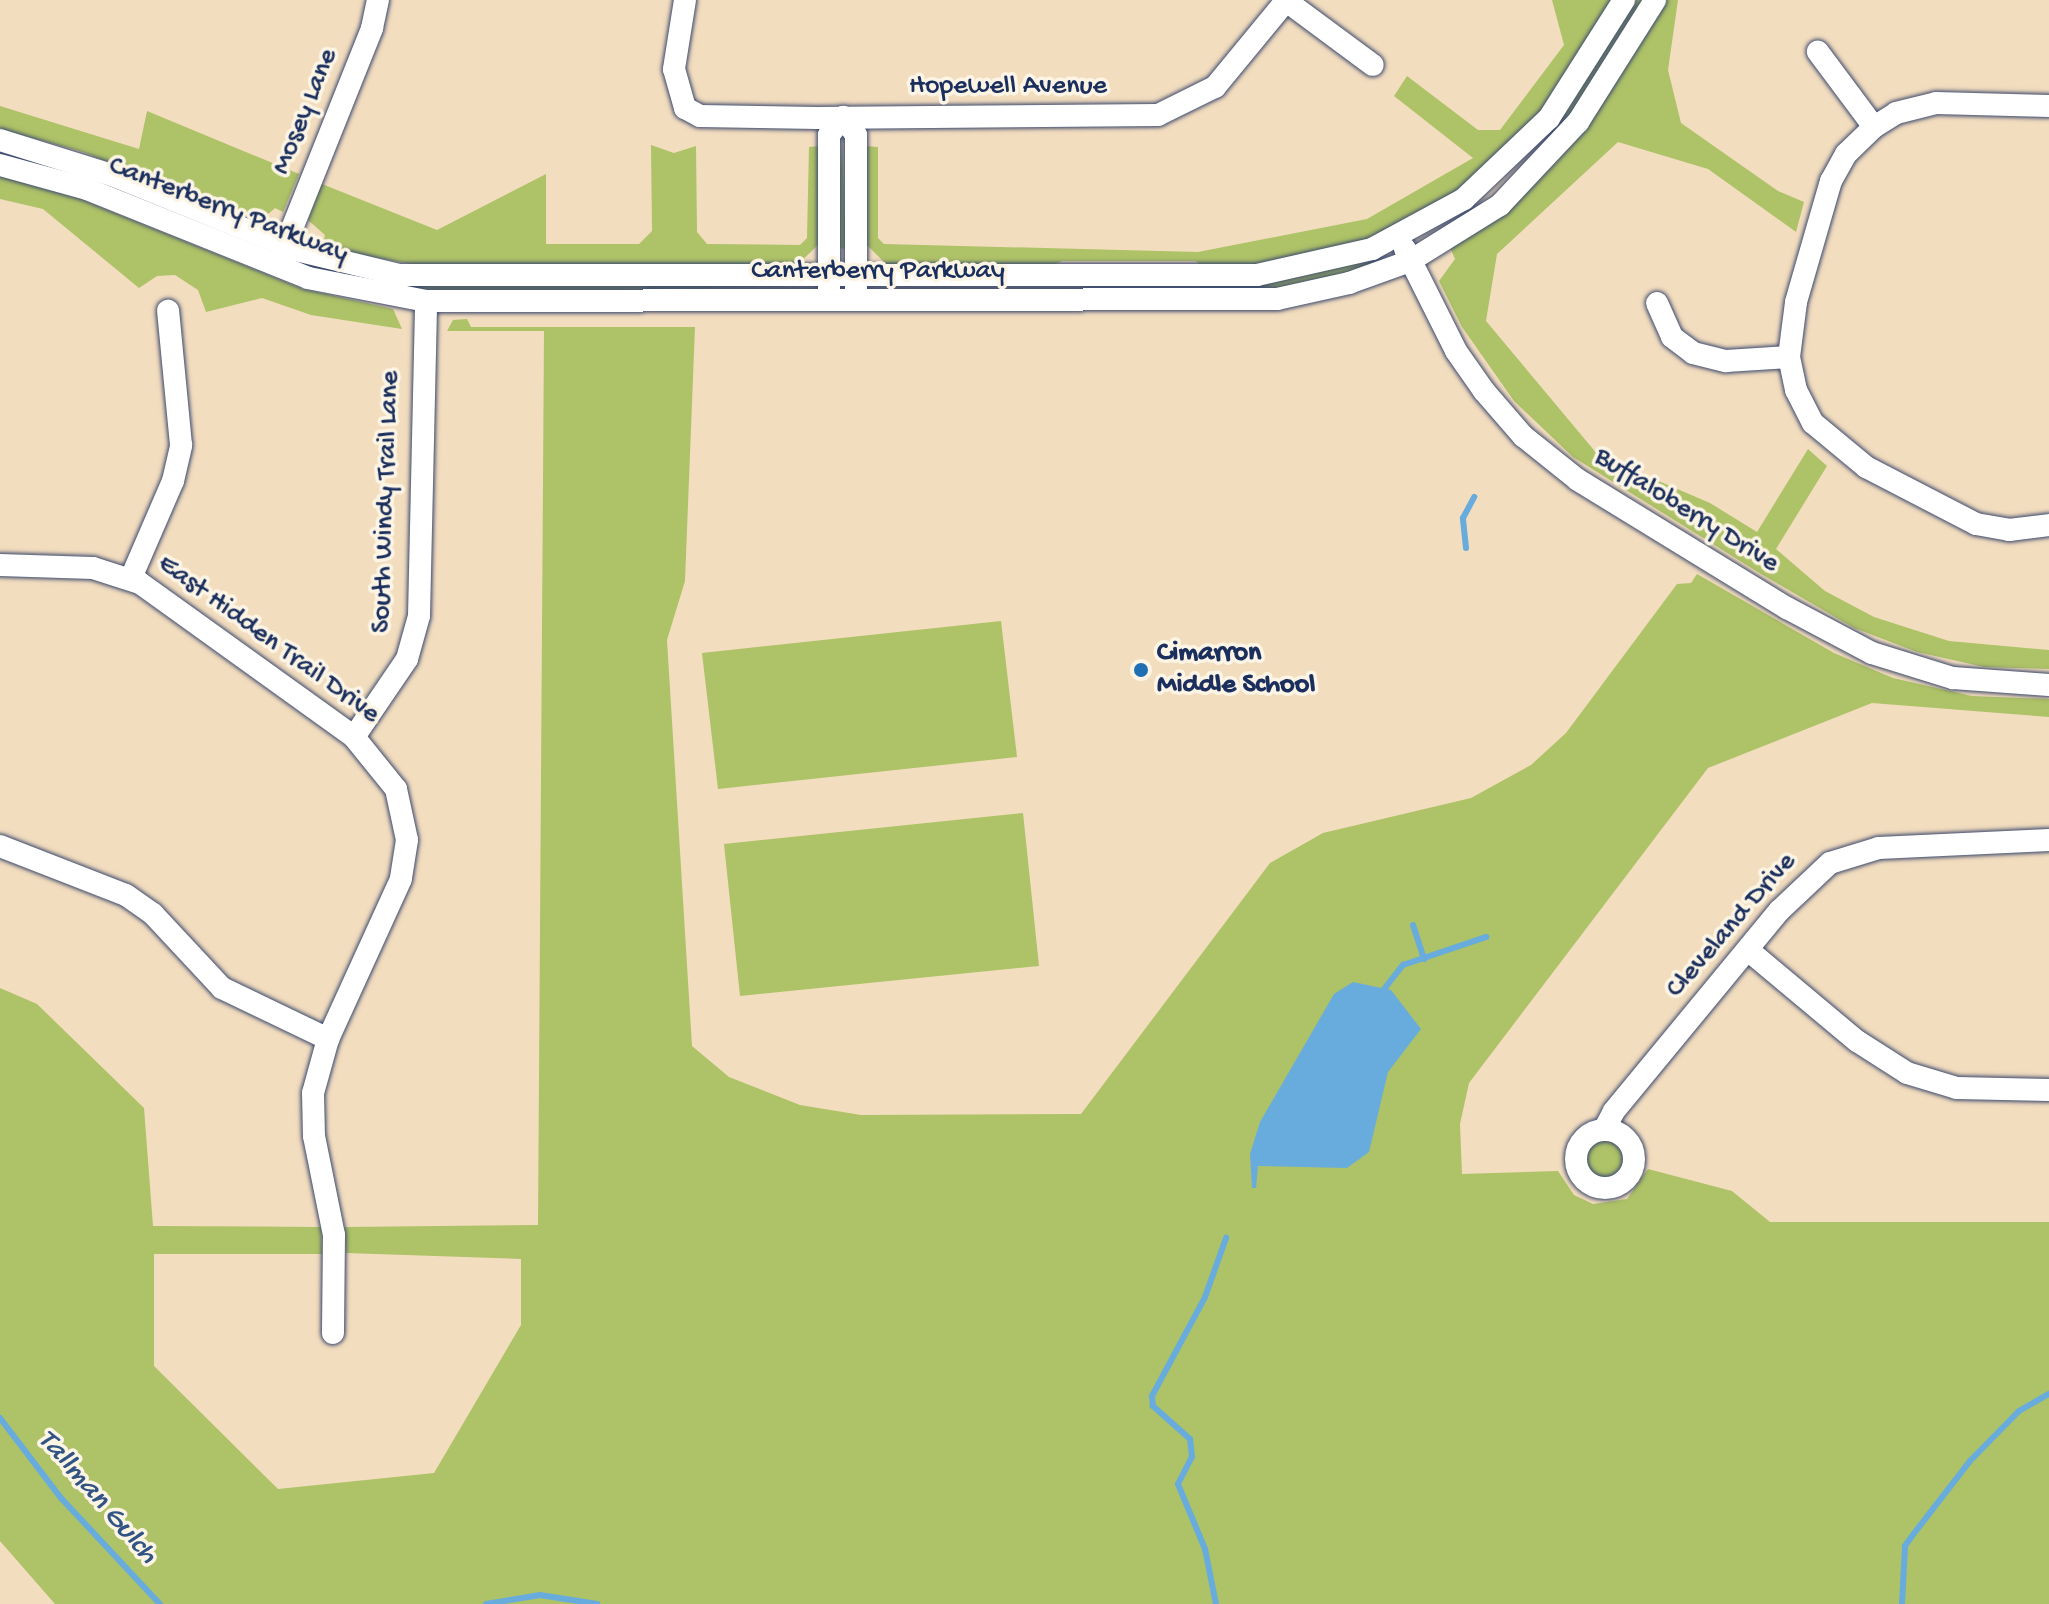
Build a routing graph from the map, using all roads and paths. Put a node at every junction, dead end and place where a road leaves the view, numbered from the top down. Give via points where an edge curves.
1 (378, 0) edge
2 (685, 0) edge
3 (1624, 0) edge
4 (1655, 0) edge
5 (1286, 1) edge
6 (1818, 52) dead end
7 (1373, 65) dead end
8 (2049, 106) edge
9 (843, 117) junction
10 (1874, 127) junction
11 (0, 140) edge
12 (0, 165) edge
13 (1400, 237) junction
14 (285, 246) junction
15 (1410, 261) junction
16 (829, 276) junction
17 (856, 276) junction
18 (426, 301) junction
19 (855, 301) junction
20 (828, 302) junction
21 (1657, 303) dead end
22 (168, 311) dead end
23 (1789, 357) junction
24 (2049, 525) edge
25 (0, 565) edge
26 (131, 578) junction
27 (2049, 685) edge
28 (354, 737) junction
29 (2049, 840) edge
30 (0, 846) edge
31 (1748, 950) junction
32 (328, 1039) junction
33 (2049, 1090) edge
34 (1604, 1130) dead end
35 (333, 1333) dead end

1 - 14 street, Mosey Lane via 372,28
2 - 9 street, Hopewell Avenue via 674,69 678,115
3 - 13 street, Canterberry Parkway via 1567,94 1526,145 1464,199
4 - 15 street, Canterberry Parkway via 1590,105 1542,166 1485,217
5 - 7 street
5 - 9 street, Hopewell Avenue via 1224,79 1169,112 1131,117
6 - 10 street
8 - 10 street via 1936,103 1896,113
9 - 16 street via 829,135
9 - 17 street via 856,135
10 - 23 street via 1841,162 1826,195 1792,318
11 - 14 street, Canterberry Parkway via 92,167
12 - 18 street, Canterberry Parkway via 87,189 308,278
13 - 15 street, Buffaloberry Drive
13 - 17 street, Canterberry Parkway via 1332,262 1257,275
14 - 16 street, Canterberry Parkway via 345,265 416,276
15 - 19 street, Canterberry Parkway via 1335,287 1262,300
15 - 27 street, Buffaloberry Drive via 1456,351 1484,391 1523,436 1578,480 1864,649 1953,678
16 - 17 street, Canterberry Parkway
16 - 20 street
17 - 19 street
18 - 20 street, Canterberry Parkway
18 - 28 street, South Windy Trail Lane via 419,616 407,659
19 - 20 street, Canterberry Parkway
21 - 23 street via 1672,337 1693,353 1726,361
22 - 26 street via 181,425 179,457
23 - 24 street via 1807,414 1846,454 1967,521 2009,530
25 - 26 street, East Hidden Trail Drive via 93,568
26 - 28 street, East Hidden Trail Drive
28 - 32 street, East Hidden Trail Drive via 396,789 407,850 398,888
29 - 31 street, Cleveland Drive via 1849,854 1799,887
30 - 32 street via 126,895 153,914 222,988
31 - 33 street via 1857,1041 1907,1073 1968,1089
31 - 34 street, Cleveland Drive via 1614,1111
32 - 35 street, East Hidden Trail Drive via 312,1116 334,1235

